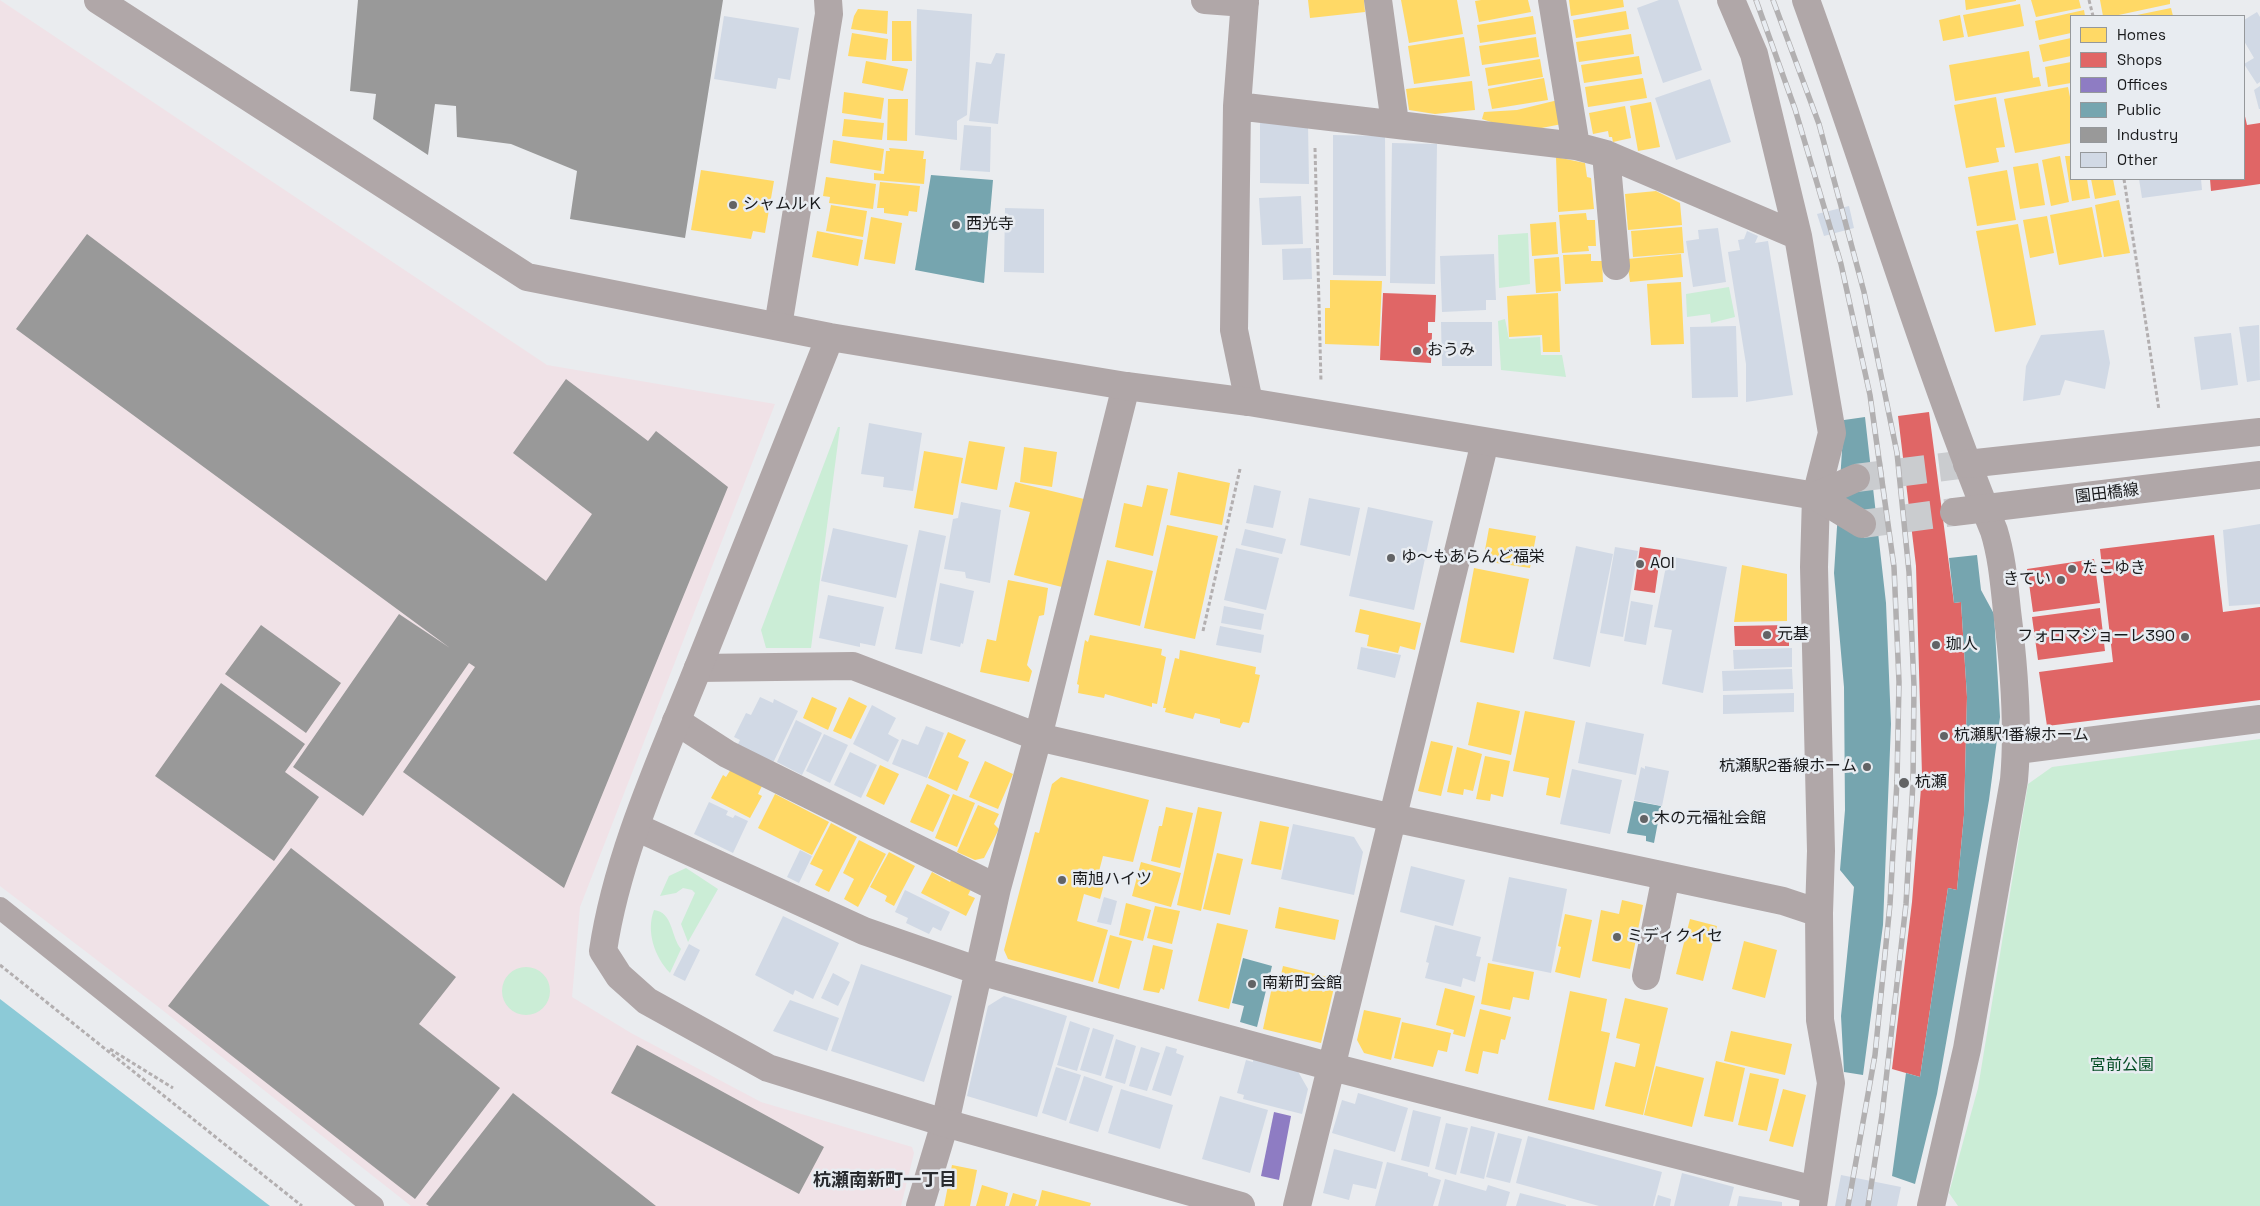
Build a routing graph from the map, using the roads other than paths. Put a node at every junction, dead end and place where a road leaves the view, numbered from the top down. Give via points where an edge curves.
1 (98, 0) edge
2 (828, 0) edge
3 (1205, 0) edge
4 (1378, 0) edge
5 (1552, 0) edge
6 (1731, 0) edge
7 (1806, 0) edge
8 (1245, 1) edge
9 (1238, 106) junction
10 (1395, 123) junction
11 (1576, 146) junction
12 (1606, 154) junction
13 (1798, 236) junction
14 (1616, 266) dead end
15 (778, 326) junction
16 (830, 337) junction
17 (1126, 386) junction
18 (1249, 402) junction
19 (2260, 432) edge
20 (1485, 442) junction
21 (1967, 464) junction
22 (2260, 475) edge
23 (1856, 478) tunnel mouth
24 (1816, 496) junction
25 (1985, 509) junction
26 (1954, 512) tunnel mouth
27 (1862, 524) tunnel mouth
28 (698, 668) junction
29 (2260, 719) edge
30 (676, 721) junction
31 (1038, 737) junction
32 (2017, 750) junction
33 (1394, 818) junction
34 (636, 827) junction
35 (1666, 876) junction
36 (997, 888) junction
37 (0, 908) edge
38 (1819, 913) junction
39 (979, 971) junction
40 (1646, 976) dead end
41 (1332, 1067) junction
42 (945, 1123) junction
43 (1814, 1198) edge
44 (373, 1206) edge
45 (920, 1206) edge
46 (1241, 1206) edge
47 (1297, 1206) edge
48 (1930, 1206) edge

1 - 15 street via 527,277
2 - 15 street via 829,14
3 - 8 street
4 - 10 street
5 - 11 street
6 - 13 street via 1754,54
7 - 21 street via 1912,314
8 - 9 street
9 - 10 street
9 - 18 street via 1234,330
10 - 11 street
11 - 12 street
12 - 13 street
12 - 14 street
13 - 24 street via 1832,433
15 - 16 street
16 - 17 street
16 - 28 street
17 - 18 street
17 - 31 street
18 - 20 street
19 - 21 street
20 - 24 street
20 - 33 street
21 - 25 street
22 - 25 street, 園田橋線
23 - 24 street
24 - 27 street
24 - 38 street via 1814,567 1821,851
25 - 26 street, 園田橋線
25 - 32 street via 2000,552 2012,652
28 - 30 street
28 - 31 street via 853,666
29 - 32 street
30 - 34 street
30 - 36 street via 727,754
31 - 33 street
31 - 36 street
32 - 48 street via 1967,1049
33 - 35 street
33 - 41 street
34 - 39 street via 864,931
34 - 42 street via 608,915 603,951 619,976 647,1001 768,1068
35 - 38 street via 1783,901
35 - 40 street
36 - 39 street
37 - 44 street
38 - 43 street via 1820,1020 1831,1083
39 - 41 street
39 - 42 street
41 - 43 street
41 - 47 street
42 - 45 street
42 - 46 street

